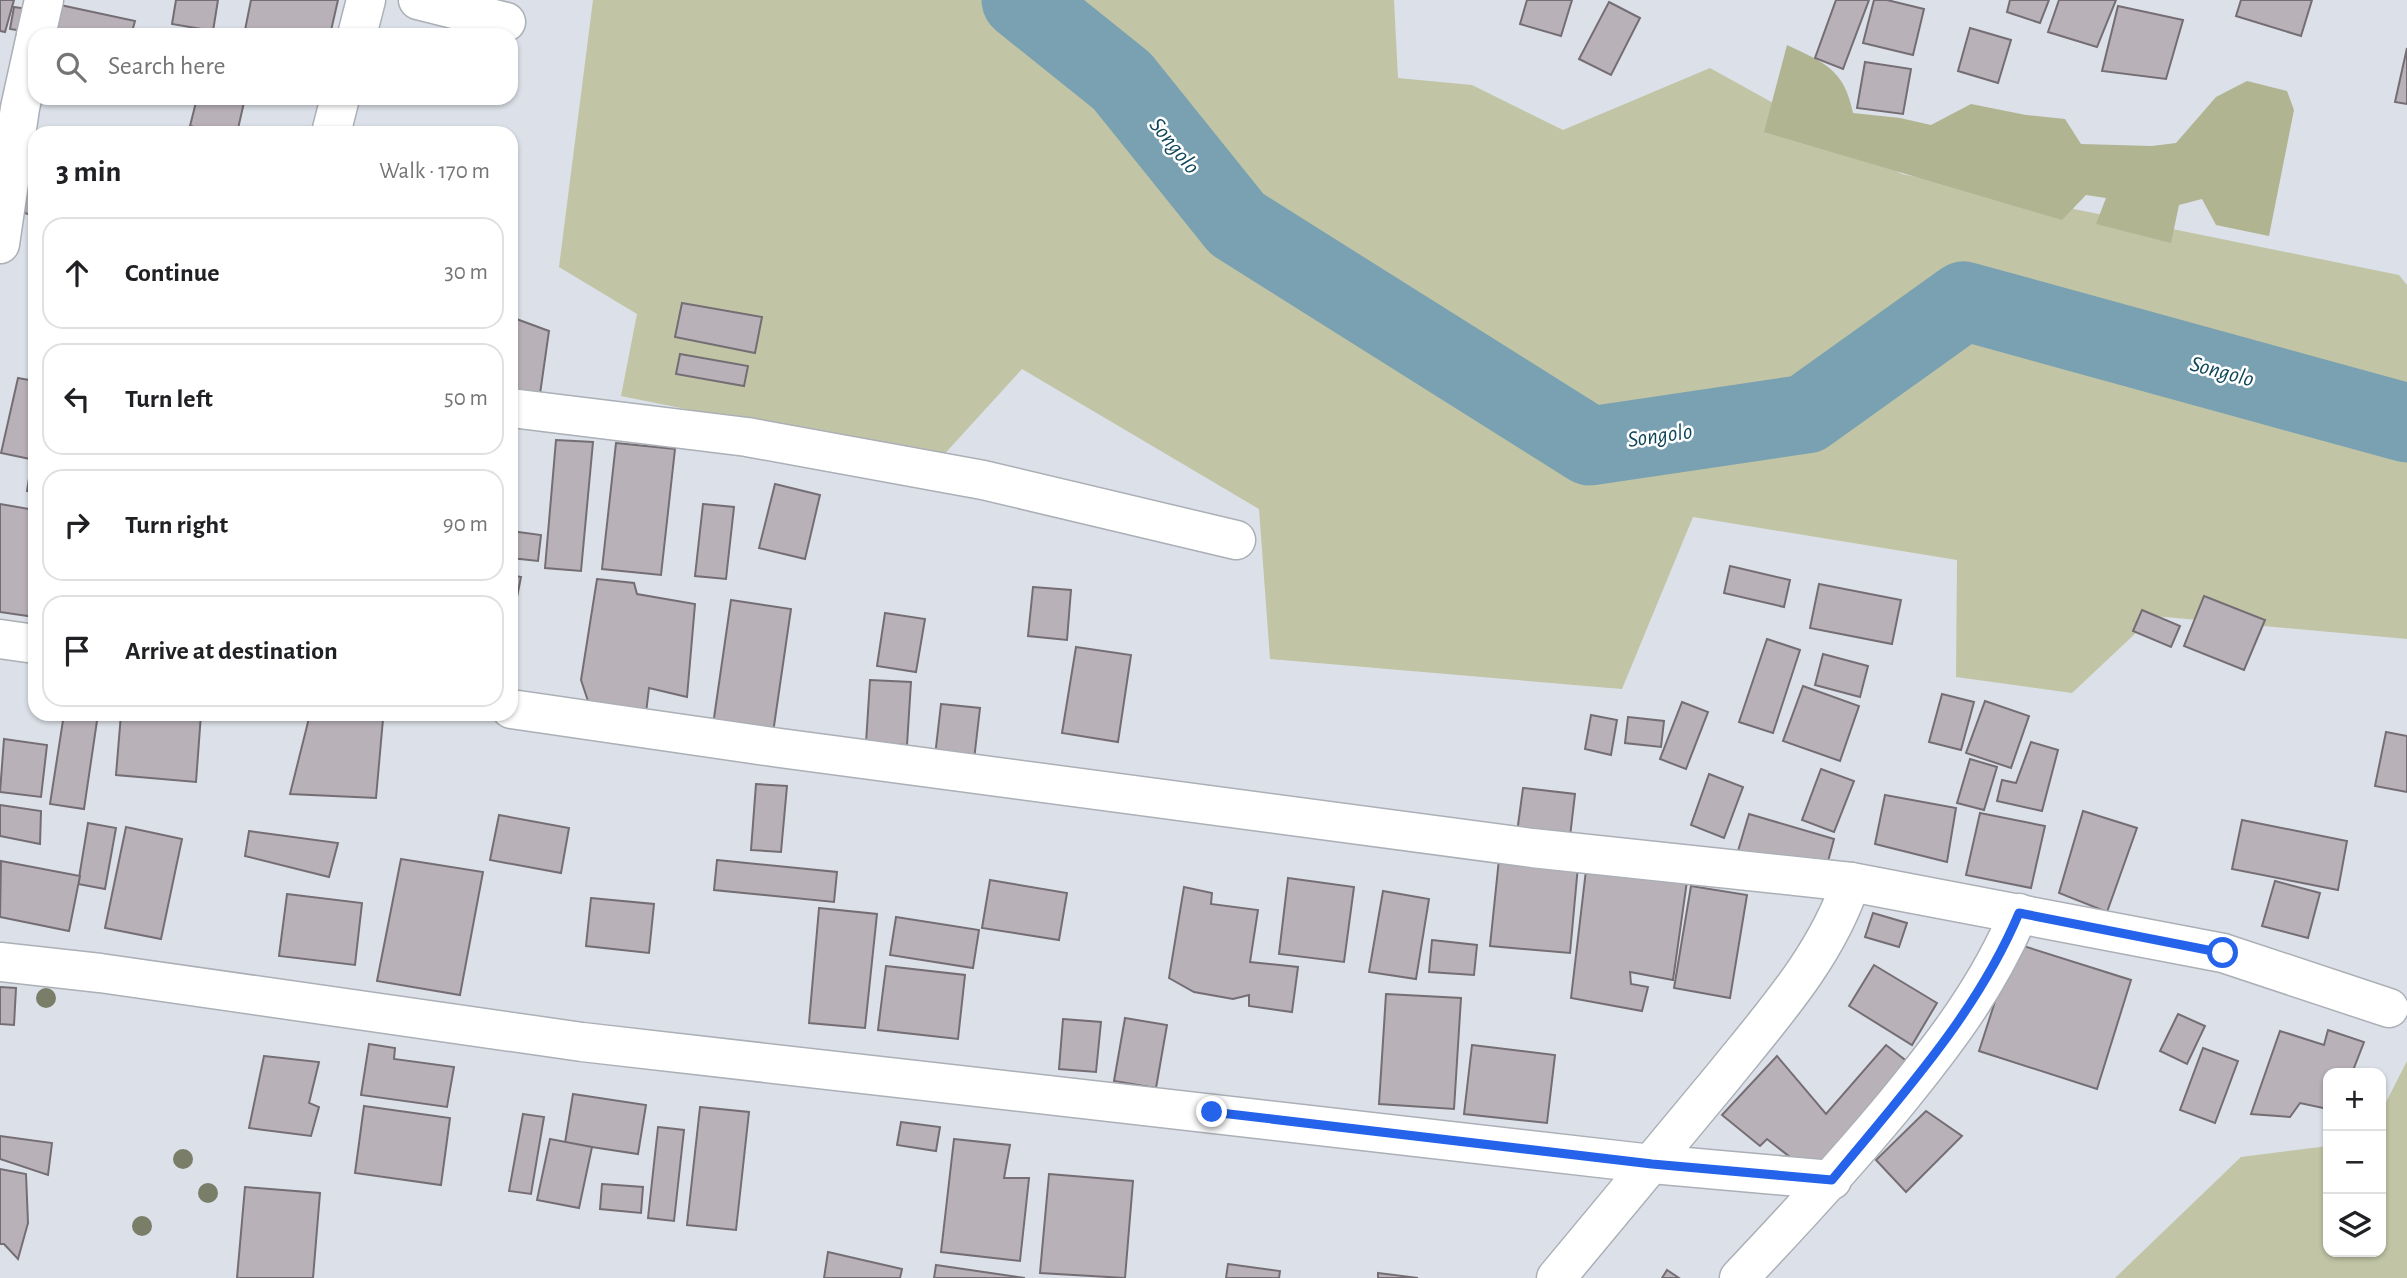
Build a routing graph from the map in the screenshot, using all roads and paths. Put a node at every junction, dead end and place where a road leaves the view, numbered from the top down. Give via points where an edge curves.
1 (44, 0) edge
2 (366, 0) edge
3 (418, 0) edge
4 (506, 22) dead end
5 (38, 28) edge
6 (359, 28) edge
7 (28, 72) edge
8 (338, 105) edge
9 (333, 126) edge
10 (0, 244) edge
11 (518, 409) edge
12 (1236, 540) dead end
13 (0, 639) edge
14 (28, 643) edge
15 (518, 710) edge
16 (1852, 882) junction
17 (2019, 913) junction
18 (0, 961) edge
19 (2389, 1009) dead end
20 (1652, 1164) junction
21 (1832, 1180) junction
22 (1556, 1278) edge
23 (1739, 1278) edge

1 - 5 street
2 - 6 street
3 - 4 street
7 - 10 street
8 - 9 street
11 - 12 street via 747,436 983,480
13 - 14 street
15 - 16 street via 1519,846
16 - 17 street
16 - 20 street via 1841,912 1805,973
17 - 19 street via 2223,953
17 - 21 street via 1976,998 1933,1058
18 - 20 street via 582,1042
20 - 21 street
20 - 22 street
21 - 23 street

